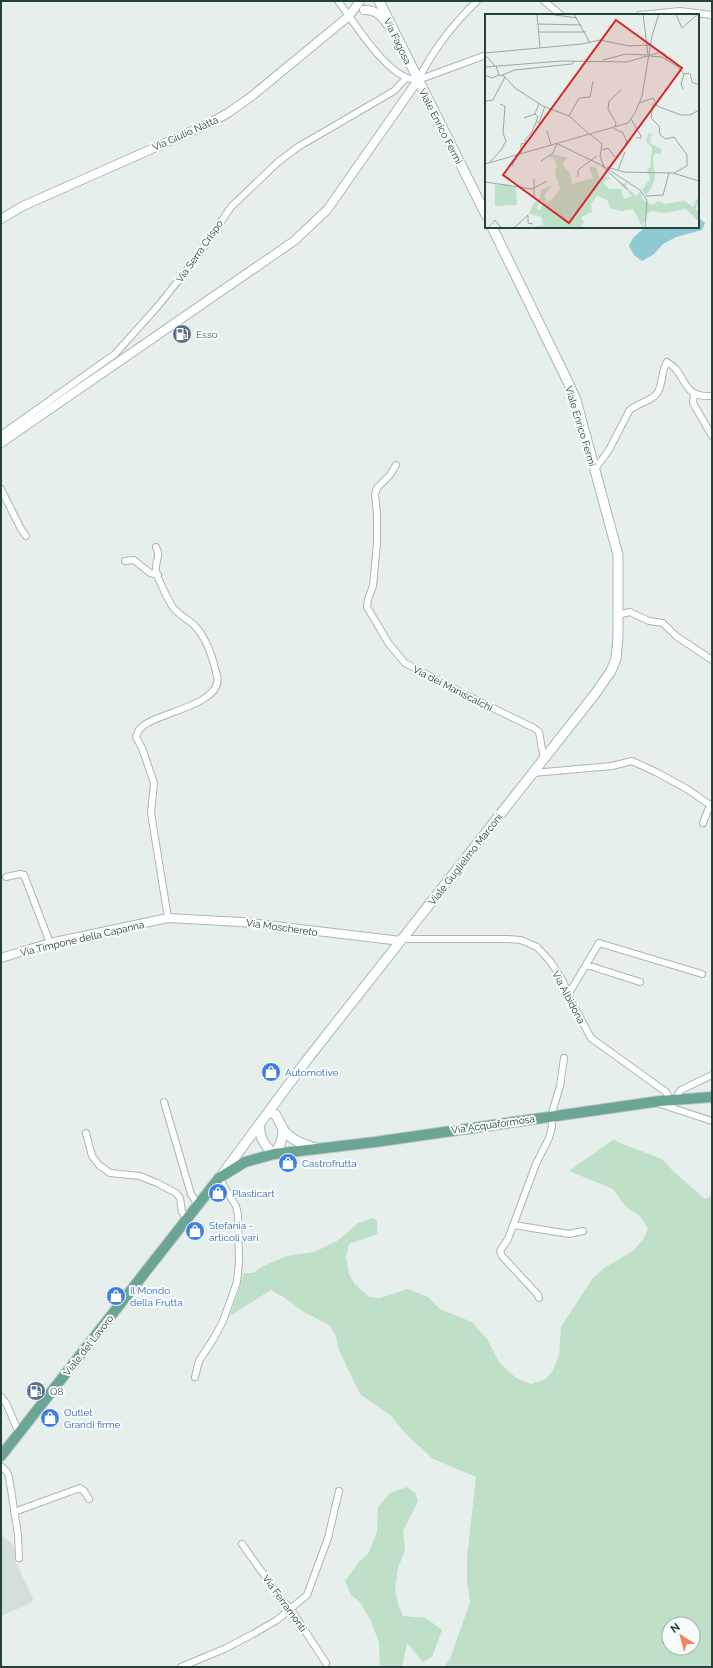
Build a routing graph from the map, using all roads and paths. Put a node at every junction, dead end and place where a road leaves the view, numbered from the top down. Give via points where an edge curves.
1 (338, 1) edge
2 (373, 1) edge
3 (378, 1) edge
4 (477, 1) edge
5 (544, 1) edge
6 (361, 4) edge
7 (554, 12) edge
8 (650, 14) edge
9 (712, 15) edge
10 (349, 16) junction
11 (393, 32) junction
12 (485, 55) edge
13 (406, 78) junction
14 (418, 80) junction
15 (485, 213) edge
16 (1, 219) edge
17 (492, 228) edge
18 (694, 394) junction
19 (712, 396) edge
20 (1, 434) edge
21 (712, 436) edge
22 (1, 443) edge
23 (396, 465) dead end
24 (595, 469) junction
25 (1, 489) edge
26 (26, 536) dead end
27 (156, 547) dead end
28 (125, 561) dead end
29 (158, 575) junction
30 (618, 615) junction
31 (712, 660) edge
32 (544, 760) junction
33 (534, 773) junction
34 (703, 823) dead end
35 (6, 877) dead end
36 (165, 918) junction
37 (402, 940) junction
38 (50, 943) junction
39 (1, 958) edge
40 (587, 964) junction
41 (702, 974) dead end
42 (640, 982) dead end
43 (568, 995) junction
44 (564, 1058) dead end
45 (712, 1075) edge
46 (712, 1097) edge
47 (674, 1099) junction
48 (164, 1102) dead end
49 (653, 1102) junction
50 (273, 1114) junction
51 (551, 1116) junction
52 (712, 1121) edge
53 (260, 1124) junction
54 (283, 1130) junction
55 (86, 1133) dead end
56 (316, 1148) junction
57 (274, 1154) junction
58 (220, 1178) junction
59 (198, 1205) junction
60 (187, 1219) junction
61 (514, 1225) junction
62 (583, 1231) dead end
63 (539, 1298) dead end
64 (195, 1377) dead end
65 (1, 1397) edge
66 (19, 1433) junction
67 (1, 1456) edge
68 (1, 1466) edge
69 (339, 1491) dead end
70 (89, 1499) dead end
71 (14, 1512) junction
72 (242, 1544) dead end
73 (19, 1558) dead end
74 (290, 1608) junction
75 (326, 1663) dead end
76 (181, 1667) edge

1 - 10 street
2 - 6 street
3 - 11 main road, Via Fagosa
4 - 14 street via 446,38
5 - 7 street
6 - 10 street, Via Giulio Natta
6 - 11 street via 379,13
8 - 9 street via 680,11
10 - 13 street via 387,66
10 - 16 street, Via Giulio Natta via 228,113 23,206
11 - 14 main road, Via Fagosa
12 - 14 street
13 - 14 street
13 - 20 street, Via Serra Crispo via 394,91 298,147 278,162 230,207 197,257 115,354
14 - 15 main road, Viale Enrico Fermi
14 - 22 street via 327,210 294,241
17 - 24 main road, Viale Enrico Fermi via 576,400
18 - 19 street via 702,397
18 - 21 street via 693,403
18 - 24 street via 667,362 663,368 659,390 628,411 610,450
23 - 32 street, Via dei Maniscalchi via 375,494 377,514 373,586 366,604 389,644 405,663 534,728 541,737
24 - 30 main road, Viale Enrico Fermi via 618,555
25 - 26 street
27 - 29 street via 159,554 156,570
28 - 29 street via 134,560 150,573
29 - 36 street via 177,612 198,630 211,657 217,678 217,685 206,696 186,708 142,726 136,737 154,783 151,812
30 - 31 street via 630,612 649,621 663,623 676,636
30 - 32 main road, Viale Guglielmo Marconi via 617,651 611,671
32 - 33 main road, Viale Guglielmo Marconi
33 - 34 street via 632,761 687,789 710,805
33 - 37 main road, Viale Guglielmo Marconi
35 - 38 street via 24,875
36 - 37 street, Via Moschereto via 241,922
36 - 38 street, Via Timpone della Capanna
37 - 43 street, Via Albidona via 506,938 530,944 537,947 550,962 563,981
37 - 50 main road, Viale Guglielmo Marconi via 306,1061 284,1092
38 - 39 street, Via Timpone della Capanna
40 - 41 street via 599,943
40 - 42 street
40 - 43 street
43 - 47 street, Via Albidona via 591,1038
44 - 51 street via 560,1086
45 - 47 street via 681,1090
46 - 47 main road, Via Acquaformosa
47 - 49 main road, Via Acquaformosa
48 - 59 street via 191,1194
49 - 51 main road, Via Acquaformosa
49 - 52 street
50 - 53 main road, Viale Guglielmo Marconi
50 - 54 main road
51 - 56 main road, Via Acquaformosa via 375,1142
51 - 61 street via 549,1138 536,1164
53 - 57 main road via 263,1142
53 - 58 main road, Viale Guglielmo Marconi
54 - 56 main road via 301,1144
54 - 57 main road via 281,1142
55 - 60 street via 92,1156 99,1165 110,1173 140,1176 157,1182 176,1193
56 - 57 main road, Via Acquaformosa
57 - 58 main road, Viale del Lavoro via 245,1162
58 - 59 main road, Viale del Lavoro
58 - 64 street via 236,1206 239,1263 236,1282 223,1321 199,1361
59 - 60 main road, Viale del Lavoro
60 - 66 main road, Viale del Lavoro
61 - 62 street via 569,1234
61 - 63 street via 500,1251
65 - 66 street
66 - 67 main road, Viale del Lavoro
68 - 71 street via 9,1477
69 - 74 street via 328,1538 314,1579 307,1595
70 - 71 street via 80,1488
71 - 73 street
72 - 74 street, Via Ferramonti
74 - 75 street, Via Ferramonti
74 - 76 street via 277,1620 253,1634

